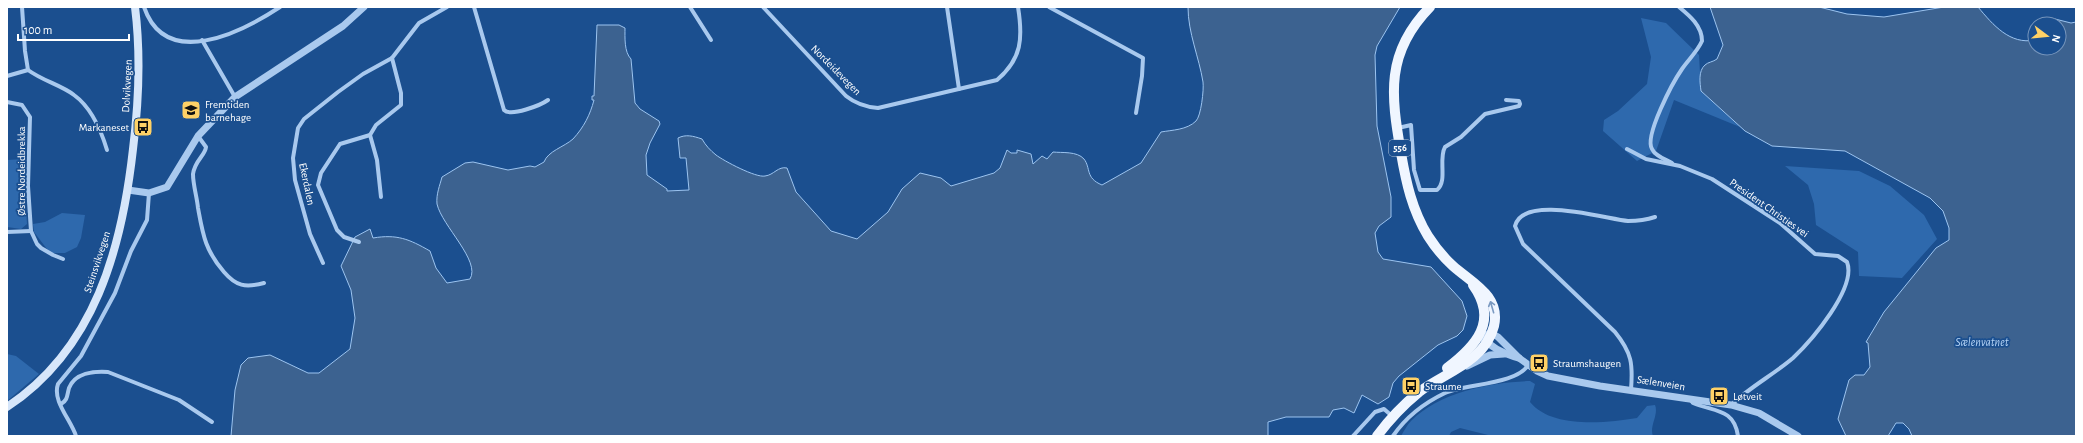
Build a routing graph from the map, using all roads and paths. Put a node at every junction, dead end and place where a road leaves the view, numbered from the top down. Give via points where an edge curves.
1 (22, 7) edge
2 (135, 7) edge
3 (144, 7) edge
4 (280, 7) edge
5 (364, 7) edge
6 (447, 7) edge
7 (474, 7) edge
8 (690, 7) edge
9 (763, 7) edge
10 (947, 7) edge
11 (1018, 7) edge
12 (1049, 7) edge
13 (1430, 7) edge
14 (1679, 7) edge
15 (202, 40) junction
16 (711, 40) dead end
17 (392, 58) junction
18 (28, 70) junction
19 (7, 76) edge
20 (959, 89) junction
21 (235, 97) junction
22 (548, 100) dead end
23 (1506, 100) dead end
24 (7, 102) edge
25 (1136, 113) dead end
26 (1397, 129) junction
27 (370, 134) junction
28 (198, 136) junction
29 (1627, 149) dead end
30 (107, 150) dead end
31 (1680, 166) junction
32 (128, 190) junction
33 (149, 193) junction
34 (381, 197) dead end
35 (1655, 217) dead end
36 (7, 232) edge
37 (31, 232) junction
38 (359, 242) dead end
39 (63, 259) dead end
40 (323, 263) dead end
41 (264, 283) dead end
42 (1486, 337) junction
43 (1504, 354) junction
44 (1519, 358) junction
45 (1528, 365) junction
46 (1459, 368) junction
47 (1428, 386) junction
48 (1630, 390) junction
49 (1690, 399) junction
50 (61, 404) junction
51 (1731, 405) junction
52 (7, 407) edge
53 (1392, 416) junction
54 (212, 422) dead end
55 (76, 436) edge
56 (1353, 436) edge
57 (1377, 436) edge
58 (1392, 436) edge
59 (1738, 436) edge
60 (1798, 436) edge

1 - 18 street
2 - 32 main road, Dolvikvegen via 139,47 139,90
3 - 15 street via 152,23 163,36 180,42
4 - 15 street via 240,30
5 - 21 street via 337,30
6 - 17 street, Ekerdalen via 419,23
7 - 22 street via 504,110 510,113 534,107
8 - 16 street
9 - 20 street, Nordeidevegen via 855,103 866,107 887,107
10 - 20 street
11 - 20 street, Nordeidevegen via 1020,46 1007,72 996,80
12 - 25 street via 1143,58
13 - 26 main road, 556 via 1407,35 1398,58 1393,90
14 - 31 street, President Christies vei via 1700,30 1702,42 1678,75 1656,122 1650,144 1652,150 1660,157
15 - 21 street
17 - 27 street, Ekerdalen via 401,92 401,105 376,125
17 - 40 street, Ekerdalen via 338,92 304,119 298,128 292,158 295,180 310,234
18 - 19 street
18 - 30 street via 74,95 81,102 98,125
21 - 28 street
23 - 26 street via 1519,101 1520,104 1485,114 1461,138 1448,144 1442,156 1439,188 1434,191 1420,190 1414,170 1411,125
24 - 37 street, Østre Nordeidbrekka via 22,105 30,117 28,186
26 - 42 main road, 556 via 1406,182 1416,213 1435,246 1476,290 1484,307
27 - 34 street via 377,160
27 - 38 street, Ekerdalen via 340,144 321,173 318,185 337,230 344,237
28 - 33 street via 167,187
28 - 41 street via 206,151 197,160 193,175 202,234 208,251 231,280 239,285 250,287
29 - 31 street, President Christies vei via 1646,159
31 - 51 street, President Christies vei via 1717,182 1780,223 1816,254 1838,256 1844,259 1849,268 1841,299 1803,348
32 - 33 street
32 - 52 main road, Steinsvikvegen via 107,274 84,326 54,367
33 - 50 street via 147,220 131,251 115,293 81,356 58,384 56,394
35 - 48 street via 1643,221 1627,221 1549,210 1523,216 1515,226 1523,244 1624,344 1632,361
36 - 37 street, Østre Nordeidbrekka
37 - 39 street, Østre Nordeidbrekka via 41,248
42 - 43 street, Sælenveien
42 - 44 street, Sælenveien via 1498,337
42 - 46 main road, 556 via 1471,359
42 - 47 main road, 556
43 - 44 street, Sælenveien
43 - 46 street via 1490,355
44 - 45 street, Sælenveien
45 - 48 street, Sælenveien via 1541,374 1556,378
45 - 58 street via 1519,374 1453,390 1432,400 1406,419
46 - 47 main road, 556
47 - 53 main road, 556
48 - 49 street, Sælenveien
49 - 51 street, Sælenveien
49 - 59 street via 1693,403 1731,417 1736,424
50 - 54 street via 79,377 96,372 108,372 180,400
50 - 55 street
51 - 60 street, Sælenveien via 1759,413
53 - 56 street via 1384,409 1376,411
53 - 57 main road, 556

